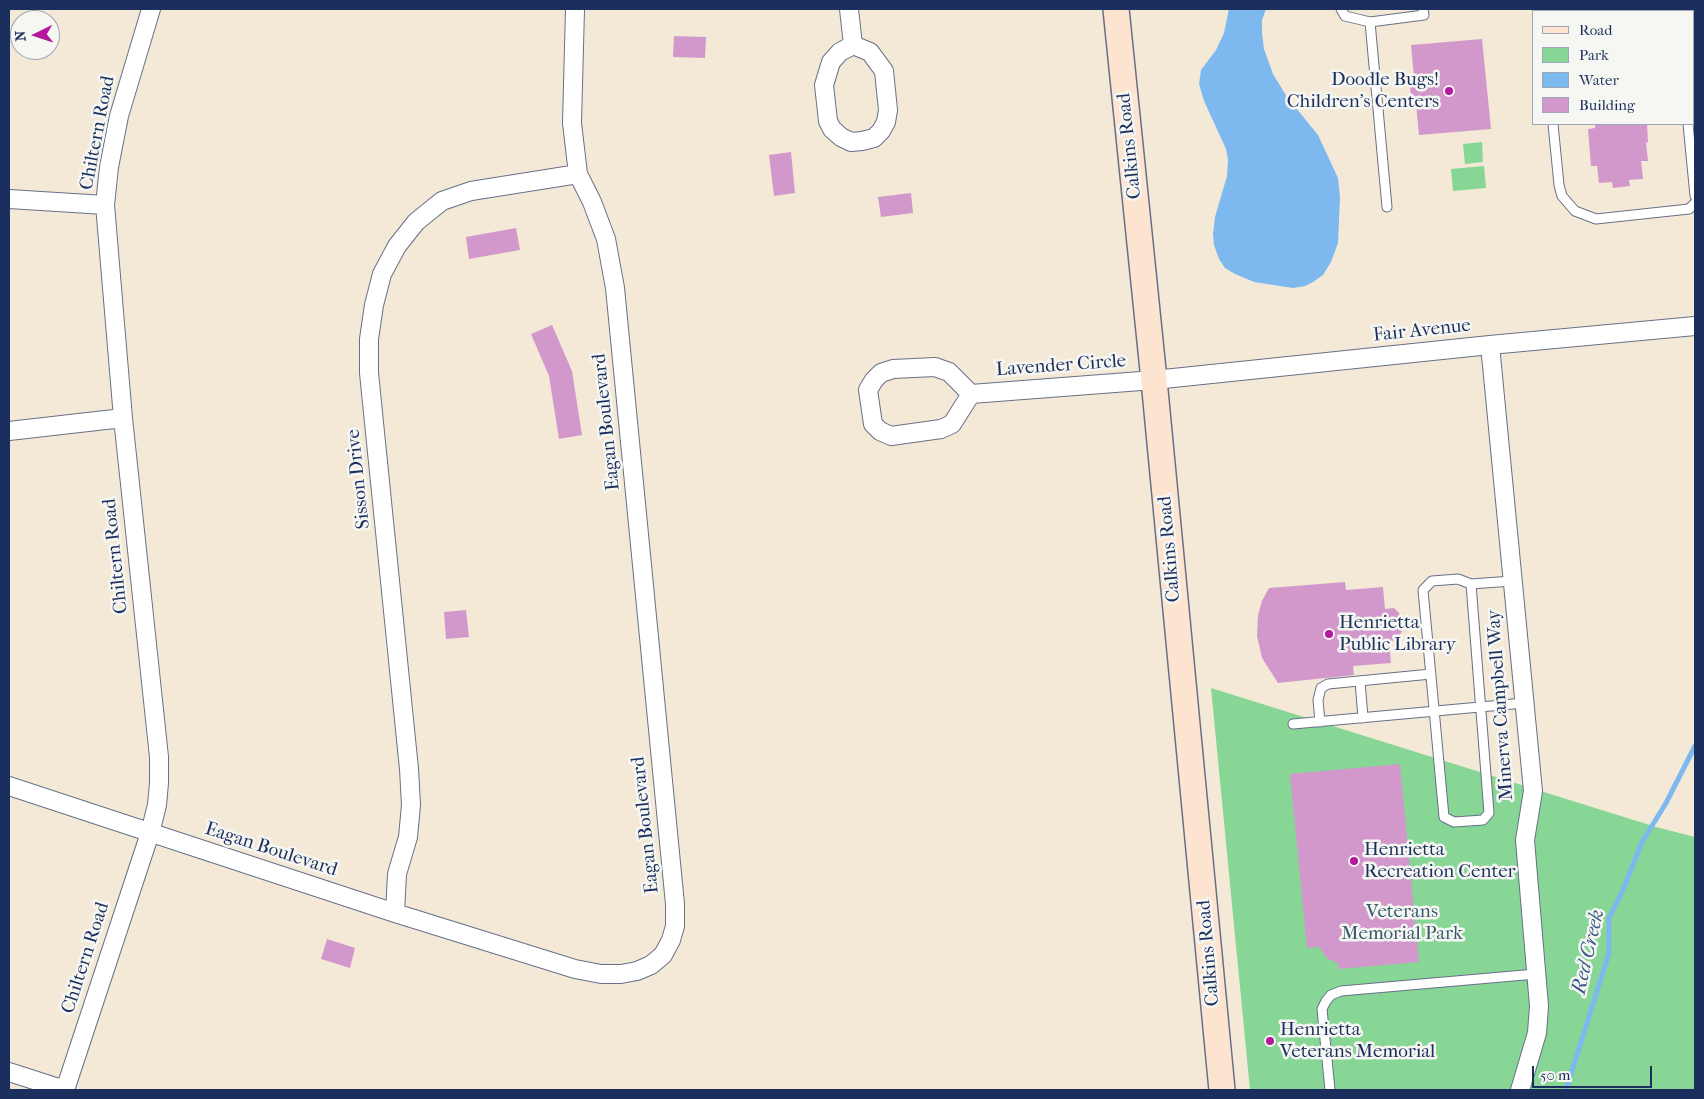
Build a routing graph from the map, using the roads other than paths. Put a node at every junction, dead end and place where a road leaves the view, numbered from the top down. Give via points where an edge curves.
1 (151, 9) edge
2 (575, 9) edge
3 (849, 9) edge
4 (1116, 9) edge
5 (1341, 9) edge
6 (1424, 9) edge
7 (1370, 22) junction
8 (853, 45) junction
9 (1553, 125) edge
10 (1688, 125) edge
11 (578, 174) junction
12 (1695, 196) edge
13 (9, 199) edge
14 (1695, 203) edge
15 (105, 205) junction
16 (1387, 207) dead end
17 (1695, 326) edge
18 (1490, 345) junction
19 (1154, 380) junction
20 (971, 394) junction
21 (123, 418) junction
22 (9, 431) edge
23 (1512, 581) junction
24 (1471, 584) junction
25 (1431, 674) junction
26 (1360, 681) junction
27 (1524, 703) junction
28 (1480, 706) junction
29 (1434, 711) junction
30 (1363, 718) junction
31 (1320, 722) junction
32 (1292, 724) dead end
33 (9, 786) edge
34 (150, 833) junction
35 (395, 913) junction
36 (1536, 974) junction
37 (9, 1072) edge
38 (65, 1090) edge
39 (1222, 1090) edge
40 (1330, 1090) edge
41 (1520, 1090) edge

1 - 15 street, Chiltern Road via 119,116
2 - 11 street, Eagan Boulevard via 572,123
3 - 8 street
4 - 19 main road, Calkins Road
5 - 7 lane via 1345,16
6 - 7 lane via 1424,15
7 - 16 lane
8 - 8 street via 831,62 824,85 828,121 840,138 851,142 874,138 886,122 888,110 884,71 870,52
9 - 14 lane via 1559,185 1562,196 1575,212 1596,219 1689,209
10 - 12 lane
11 - 35 street, Sisson Drive via 471,191 442,201 416,222 397,246 382,274 374,305 369,373 411,804 408,836 398,874
11 - 35 street, Eagan Boulevard via 606,240 615,288 675,926 663,955 651,965 621,974 601,974 575,969
13 - 15 street
15 - 21 street, Chiltern Road
17 - 18 street, Fair Avenue
18 - 19 street, Fair Avenue
18 - 23 street, Minerva Campbell Way
19 - 20 street, Lavender Circle
19 - 39 main road, Calkins Road
20 - 20 street via 949,372 935,367 893,369 881,373 868,390 873,424 891,436 941,429 952,424
21 - 22 street
21 - 34 street, Chiltern Road via 159,757 158,805
23 - 24 lane
23 - 27 street, Minerva Campbell Way
24 - 25 lane via 1458,579 1432,581 1424,590
24 - 28 lane
25 - 26 lane
25 - 29 lane
26 - 30 lane
26 - 31 lane via 1328,684 1321,688 1318,700
27 - 28 lane
27 - 36 street, Minerva Campbell Way via 1533,791 1525,840
28 - 29 lane
28 - 29 lane via 1488,814 1483,820 1454,822 1444,816
29 - 30 lane
30 - 31 lane
31 - 32 lane
33 - 34 street, Eagan Boulevard
34 - 35 street, Eagan Boulevard
34 - 38 street, Chiltern Road
36 - 40 lane via 1341,991 1331,995 1322,1009
36 - 41 street, Minerva Campbell Way via 1537,1033
37 - 38 street

